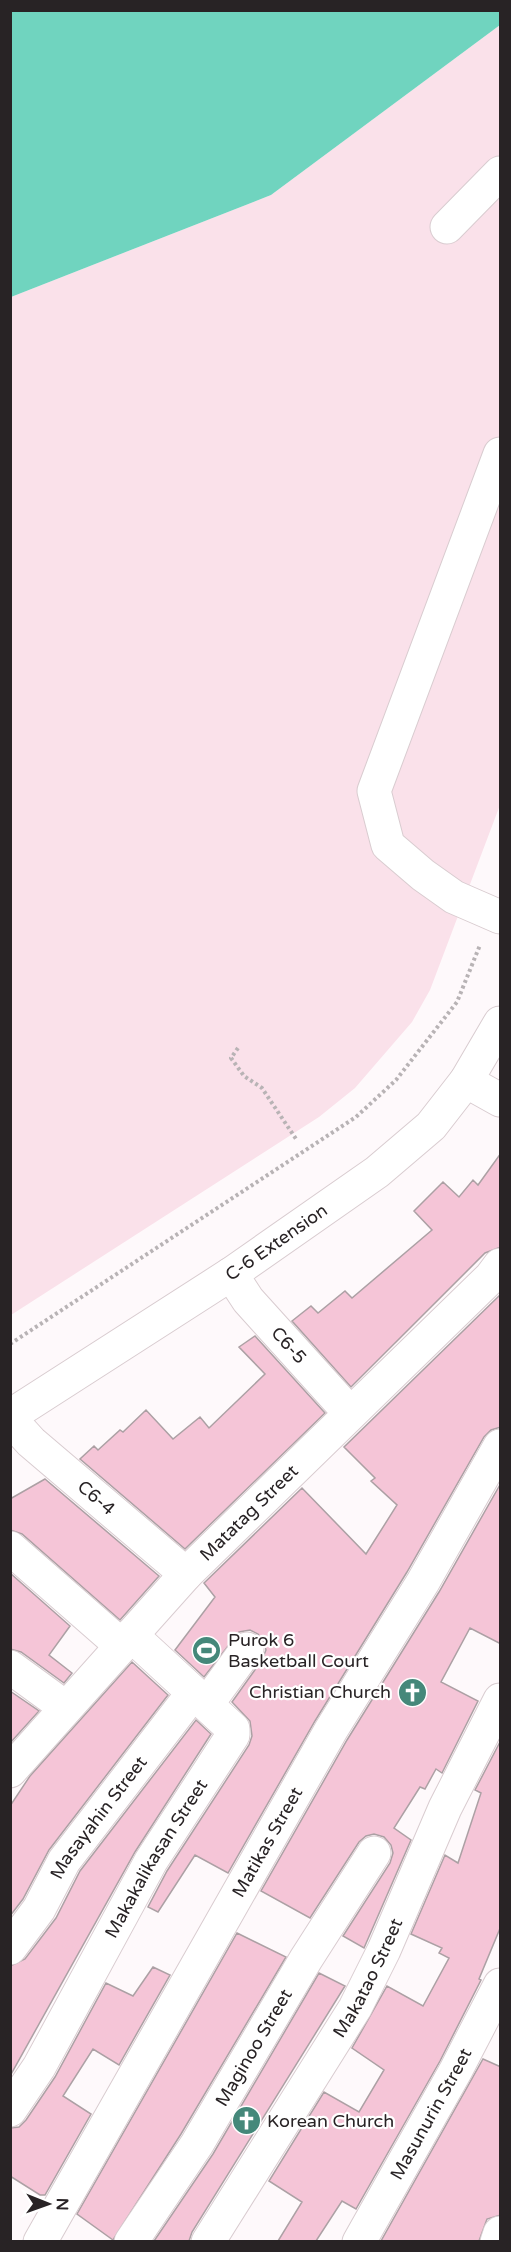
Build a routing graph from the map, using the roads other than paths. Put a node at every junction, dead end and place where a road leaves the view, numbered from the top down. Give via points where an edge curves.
1 (501, 173) edge
2 (447, 227) dead end
3 (501, 454) edge
4 (497, 915) edge
5 (501, 1023) edge
6 (466, 1081) junction
7 (501, 1100) edge
8 (501, 1265) edge
9 (231, 1274) junction
10 (17, 1412) edge
11 (350, 1413) junction
12 (501, 1446) edge
13 (10, 1548) edge
14 (186, 1574) junction
15 (126, 1641) junction
16 (247, 1649) dead end
17 (10, 1667) edge
18 (200, 1699) junction
19 (501, 1700) edge
20 (65, 1707) junction
21 (14, 1760) edge
22 (374, 1853) dead end
23 (10, 1948) edge
24 (501, 1985) edge
25 (10, 2110) edge
26 (501, 2233) edge
27 (40, 2241) edge
28 (131, 2241) edge
29 (208, 2241) edge
30 (359, 2241) edge
31 (497, 2241) edge

1 - 2 street
3 - 4 street via 375,791 388,846 454,897
5 - 6 street, C-6 Extension
6 - 7 street
6 - 9 street, C-6 Extension via 431,1126 377,1172
8 - 11 street, Matatag Street
9 - 10 street, C-6 Extension
9 - 11 street, C6-5 via 248,1300
10 - 14 street, C6-4 via 31,1442
11 - 14 street, Matatag Street
12 - 27 street, Matikas Street via 331,1730
13 - 15 street, Makakalikasan Street
14 - 15 street, Matatag Street
15 - 18 street, Makakalikasan Street
15 - 20 street, Matatag Street
16 - 18 street, Masayahin Street
17 - 20 street
18 - 23 street, Masayahin Street via 64,1861 39,1909
18 - 25 street, Makakalikasan Street via 233,1729 233,1735 151,1861 39,2067
19 - 29 street, Makatao Street via 445,1808 355,2008
20 - 21 street, Matatag Street
22 - 28 street, Maginoo Street via 306,1959 197,2144
24 - 30 street, Masunurin Street
26 - 31 street

